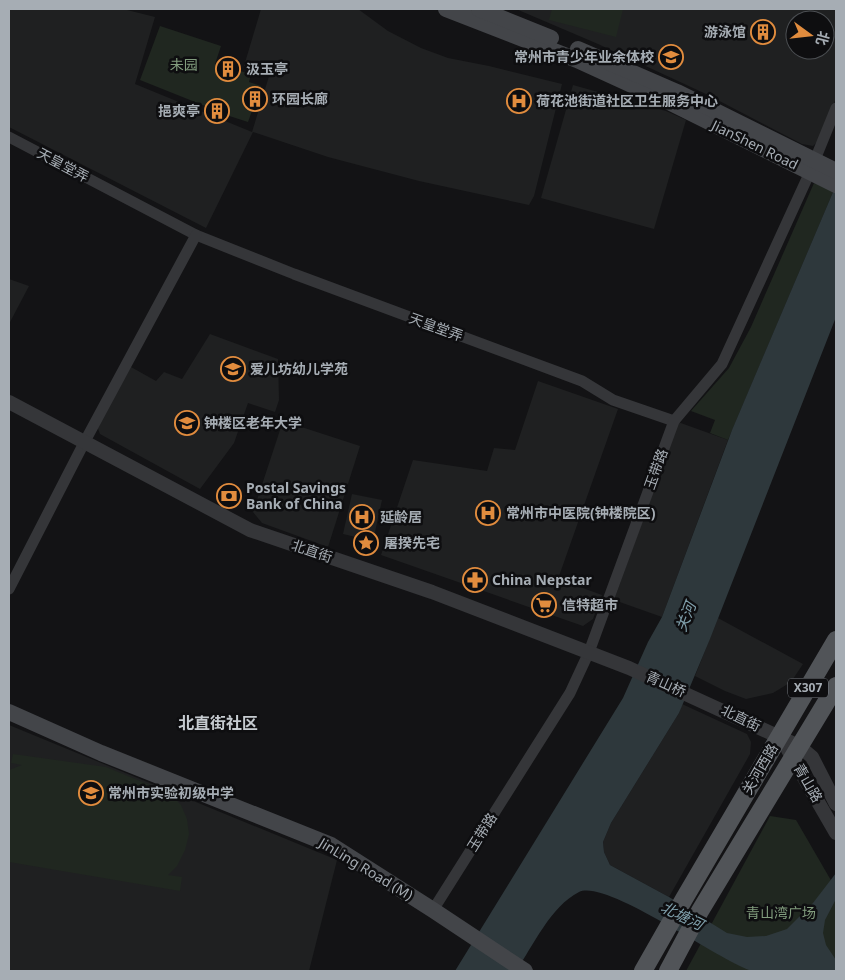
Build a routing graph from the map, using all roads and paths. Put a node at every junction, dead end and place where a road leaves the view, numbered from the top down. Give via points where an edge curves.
1 (446, 9) edge
2 (479, 9) edge
3 (836, 108) edge
4 (9, 137) edge
5 (820, 168) edge
6 (836, 185) edge
7 (196, 235) junction
8 (9, 402) edge
9 (674, 421) junction
10 (84, 442) junction
11 (9, 589) edge
12 (836, 640) edge
13 (589, 652) junction
14 (630, 668) joint
15 (836, 686) edge
16 (703, 700) joint
17 (9, 712) edge
18 (779, 737) junction
19 (796, 751) junction
20 (836, 804) edge
21 (836, 833) edge
22 (433, 910) junction
23 (524, 971) edge
24 (643, 971) edge
25 (668, 971) edge

1 - 5 main road, JianShen Road via 577,60
2 - 5 main road, JianShen Road via 676,92
3 - 5 street, 玉带路
4 - 7 street, 天皇堂弄
5 - 6 main road
5 - 9 street, 玉带路 via 722,364
7 - 9 street, 天皇堂弄 via 582,381 613,400
7 - 10 street
8 - 10 street, 北直街
9 - 13 street, 玉带路
10 - 11 street
10 - 13 street, 北直街 via 250,530 432,592
12 - 18 main road, 关河西路 / X307
13 - 14 street, 北直街
13 - 22 street, 玉带路 via 570,693
14 - 16 street, 青山桥
15 - 19 main road, 关河西路 / X307
16 - 18 street, 北直街
17 - 22 main road, JinLing Road (M) via 101,753 332,845
18 - 19 street, 青山路
18 - 24 main road, 关河西路
19 - 20 street, 青山路 via 812,757
19 - 21 street, 青山路
19 - 25 main road, 关河西路 via 700,911
22 - 23 main road, JinLing Road (M)

